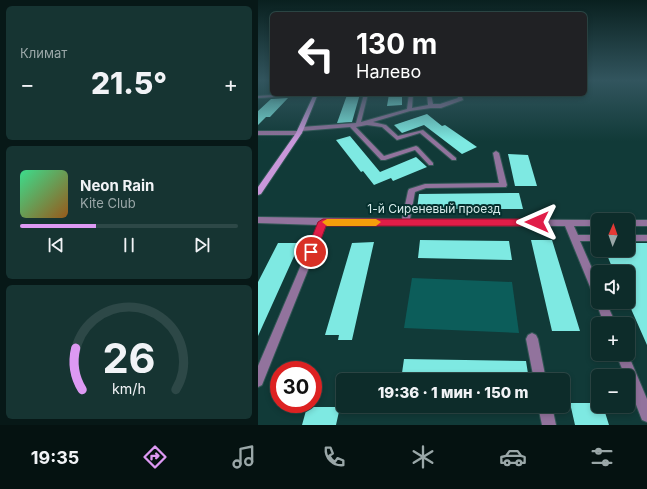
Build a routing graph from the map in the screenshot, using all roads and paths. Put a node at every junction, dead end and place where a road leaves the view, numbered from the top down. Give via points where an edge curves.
1 (313, 101) edge
2 (364, 101) edge
3 (410, 101) edge
4 (430, 101) edge
5 (456, 101) edge
6 (431, 106) junction
7 (409, 110) junction
8 (367, 123) junction
9 (355, 126) junction
10 (300, 131) junction
11 (258, 133) edge
12 (496, 153) dead end
13 (454, 158) dead end
14 (432, 164) dead end
15 (258, 192) edge
16 (258, 220) edge
17 (323, 222) junction
18 (405, 222) junction
19 (568, 222) junction
20 (591, 222) edge
21 (635, 223) edge
22 (647, 223) edge
23 (575, 238) junction
24 (591, 238) edge
25 (635, 238) edge
26 (647, 238) edge
27 (591, 277) edge
28 (532, 339) dead end
29 (625, 361) edge
30 (539, 373) edge
31 (258, 381) edge
32 (547, 413) edge
33 (647, 415) edge
34 (549, 425) edge

1 - 10 street
2 - 9 street
3 - 7 street
4 - 6 street
5 - 6 street via 441,106
6 - 7 street
7 - 8 street
8 - 9 street
8 - 13 street via 384,126 397,138 421,131
9 - 10 street
9 - 14 street via 384,160 416,148
10 - 11 street
10 - 15 street
12 - 18 street via 503,185 425,186 412,191
16 - 17 street, 1-й Сиреневый проезд
17 - 18 street, 1-й Сиреневый проезд
17 - 31 street
18 - 19 street, 1-й Сиреневый проезд
19 - 20 street, 1-й Сиреневый проезд
19 - 23 street
21 - 22 street
23 - 24 street
23 - 27 street
25 - 26 street
28 - 30 street
29 - 33 street
32 - 34 street

